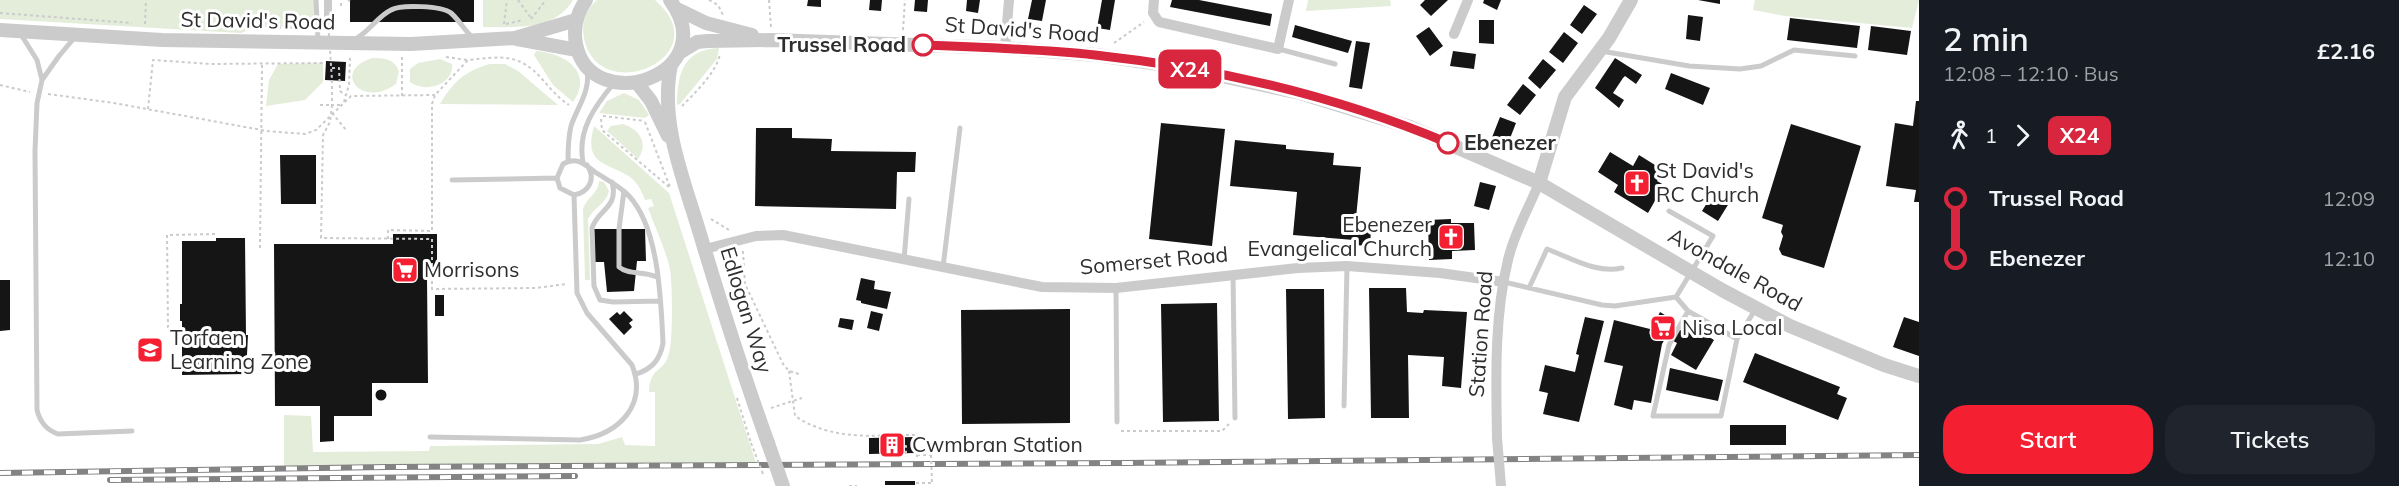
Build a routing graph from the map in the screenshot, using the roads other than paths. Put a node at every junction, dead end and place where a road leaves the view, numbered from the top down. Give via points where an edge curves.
1 (316, 0) edge
2 (328, 0) edge
3 (586, 0) edge
4 (1009, 0) edge
5 (1154, 0) edge
6 (1289, 0) edge
7 (1468, 0) edge
8 (1630, 0) edge
9 (673, 4) edge
10 (576, 20) junction
11 (328, 21) road end
12 (0, 30) edge
13 (19, 31) junction
14 (1454, 33) dead end
15 (78, 35) junction
16 (515, 39) junction
17 (771, 40) junction
18 (475, 41) junction
19 (318, 44) junction
20 (1005, 48) junction
21 (1278, 49) junction
22 (578, 50) junction
23 (349, 51) junction
24 (1599, 51) junction
25 (1855, 56) dead end
26 (675, 59) junction
27 (585, 64) junction
28 (1335, 64) dead end
29 (42, 80) junction
30 (616, 82) junction
31 (637, 83) junction
32 (960, 128) dead end
33 (674, 146) junction
34 (568, 161) junction
35 (585, 163) junction
36 (557, 178) junction
37 (452, 180) dead end
38 (612, 182) junction
39 (1539, 183) junction
40 (624, 191) junction
41 (574, 195) junction
42 (909, 199) dead end
43 (1669, 211) dead end
44 (705, 249) junction
45 (904, 260) junction
46 (1347, 266) junction
47 (943, 268) junction
48 (1622, 268) dead end
49 (1693, 272) junction
50 (1233, 274) junction
51 (657, 277) junction
52 (1504, 282) junction
53 (1116, 288) junction
54 (1529, 288) junction
55 (1676, 297) junction
56 (660, 301) junction
57 (1756, 308) junction
58 (1688, 311) junction
59 (1737, 339) junction
60 (636, 374) junction
61 (1919, 376) edge
62 (1344, 406) dead end
63 (1235, 418) road end
64 (1117, 422) road end
65 (132, 431) dead end
66 (430, 437) dead end
67 (783, 486) edge
68 (1501, 486) edge

1 - 19 lane
2 - 11 street
3 - 10 street
4 - 20 street
5 - 21 street via 1154,16 1162,23
6 - 21 street
7 - 14 street
8 - 24 street, Station Road
9 - 17 street, St David's Road via 706,23
9 - 26 street, St David's Road via 683,33
10 - 16 street, St David's Road
10 - 22 street
12 - 13 street, St David's Road
13 - 15 street, St David's Road
13 - 29 lane via 38,60
15 - 19 street, St David's Road
15 - 29 lane
16 - 18 street, St David's Road
16 - 22 street, St David's Road
17 - 20 street, St David's Road
17 - 26 street, St David's Road via 697,42
18 - 23 street, St David's Road
18 - 23 lane via 450,12 405,7 392,9
19 - 23 street, St David's Road
20 - 39 street, St David's Road via 1180,67 1300,93 1410,128
21 - 28 lane
22 - 27 street
24 - 25 lane via 1689,66 1740,69 1761,66 1794,50
24 - 39 street, Station Road via 1565,97
26 - 31 street, St David's Road via 651,79
26 - 33 street, Edlogan Way via 667,96
27 - 30 street, St David's Road
27 - 34 lane via 588,80 571,128
29 - 65 lane via 35,127 39,416 47,428 58,434
30 - 31 street, St David's Road
30 - 35 lane via 587,122 582,141
31 - 33 street, Edlogan Way
32 - 47 lane
33 - 44 street, Edlogan Way
34 - 35 lane
34 - 36 lane
35 - 38 lane
35 - 41 lane via 592,175 590,187
36 - 37 lane
36 - 41 lane via 560,188
38 - 40 lane
38 - 56 lane via 612,201 592,228 594,286 600,300
39 - 49 street, Avondale Road
39 - 52 street, Station Road via 1516,236
40 - 51 lane via 644,221
40 - 51 lane via 618,267
41 - 60 lane via 578,293 587,313 628,359
42 - 45 lane
43 - 49 lane via 1713,236
44 - 45 street, Somerset Road via 756,236 783,235
44 - 67 street, Edlogan Way, bridge
45 - 47 street, Somerset Road
46 - 50 street, Somerset Road
46 - 52 street, Somerset Road
46 - 62 lane
47 - 53 street, Somerset Road via 1042,287
48 - 54 lane via 1593,267 1547,249
49 - 55 lane
49 - 57 street, Avondale Road
50 - 53 street, Somerset Road
50 - 63 lane
51 - 56 lane
52 - 54 lane
52 - 68 street, Station Road, bridge via 1498,336 1497,438
53 - 64 lane
54 - 55 lane via 1615,306
55 - 58 lane
56 - 60 lane via 661,356 652,367
57 - 59 lane
57 - 61 street, Avondale Road via 1828,343
58 - 59 lane
58 - 59 lane via 1669,345 1653,416 1721,416
60 - 66 lane via 630,412 612,430 596,437

